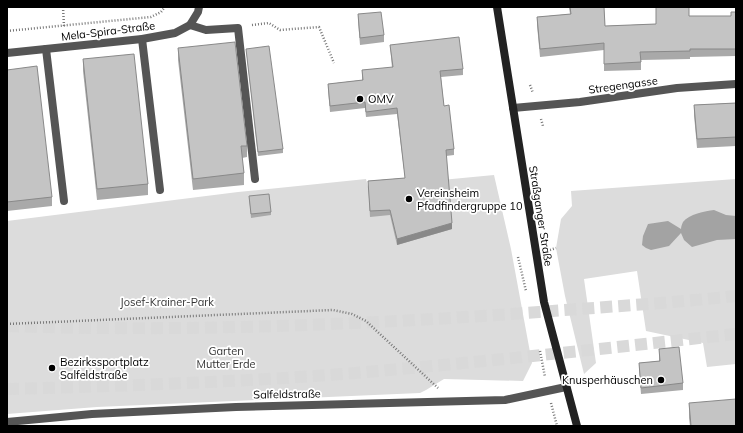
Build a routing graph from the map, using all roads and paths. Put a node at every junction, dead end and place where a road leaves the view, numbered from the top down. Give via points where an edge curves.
1 (63, 7) edge
2 (165, 7) edge
3 (199, 7) edge
4 (497, 7) edge
5 (263, 23) dead end
6 (190, 25) junction
7 (64, 26) junction
8 (7, 31) edge
9 (142, 39) junction
10 (46, 49) junction
11 (7, 53) edge
12 (334, 63) dead end
13 (736, 84) edge
14 (513, 108) junction
15 (255, 180) dead end
16 (160, 190) dead end
17 (64, 201) dead end
18 (556, 248) dead end
19 (550, 250) dead end
20 (518, 257) dead end
21 (526, 293) dead end
22 (7, 324) edge
23 (540, 348) dead end
24 (566, 386) junction
25 (548, 391) junction
26 (453, 402) junction
27 (7, 422) edge
28 (557, 426) edge
29 (577, 426) edge

1 - 7 path
2 - 7 path via 150,17
3 - 6 street
4 - 14 street, Straßganger Straße
5 - 12 path via 269,22 280,30 319,27
6 - 9 street, Mela-Spira-Straße via 175,33
6 - 15 street via 206,30 238,28
7 - 8 path
9 - 10 street, Mela-Spira-Straße
9 - 16 street
10 - 11 street, Mela-Spira-Straße
10 - 17 street
13 - 14 street, Stregengasse via 677,88 580,102
14 - 24 street, Straßganger Straße via 544,302
18 - 19 path
20 - 21 path
22 - 26 path via 333,310 352,314 366,321
23 - 25 path
24 - 25 street, Salfeldstraße
24 - 29 street, Straßganger Straße
25 - 26 street, Salfeldstraße via 505,400
25 - 28 path
26 - 27 street, Salfeldstraße via 236,407 92,414

